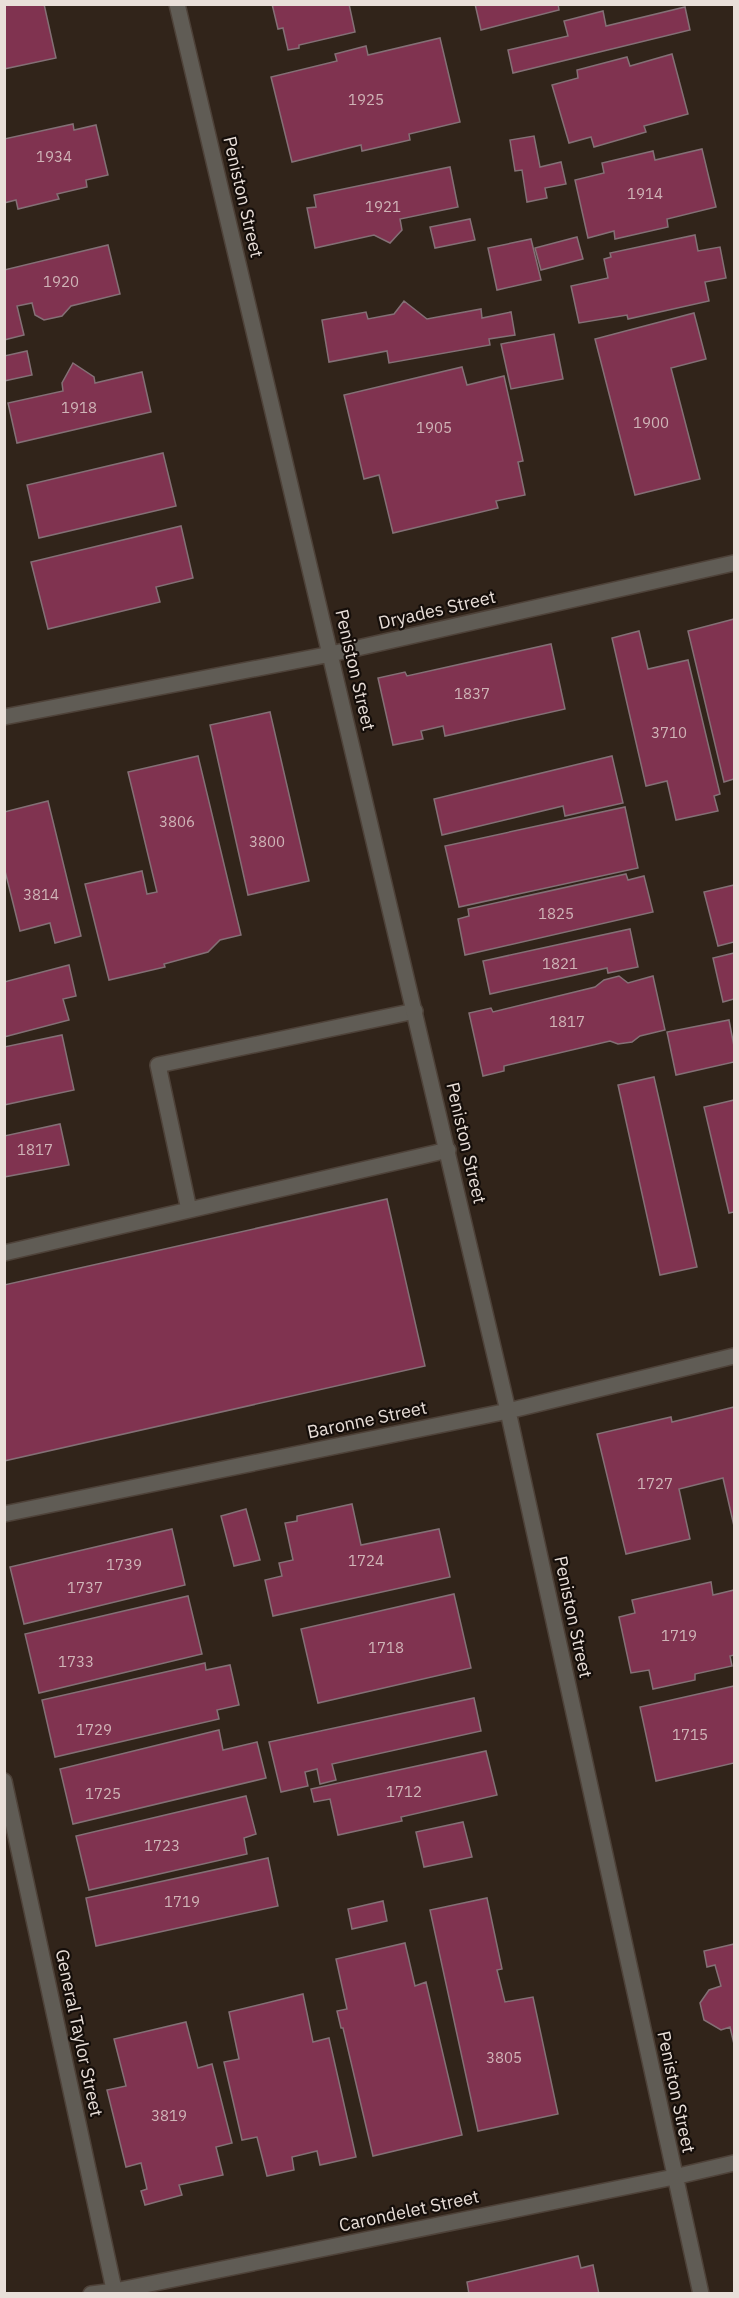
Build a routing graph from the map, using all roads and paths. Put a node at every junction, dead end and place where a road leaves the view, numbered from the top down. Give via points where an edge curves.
1 (177, 4) edge
2 (735, 563) edge
3 (331, 654) junction
4 (4, 717) edge
5 (415, 1011) junction
6 (448, 1150) junction
7 (189, 1210) junction
8 (4, 1253) edge
9 (735, 1356) edge
10 (508, 1411) junction
11 (4, 1514) edge
12 (4, 1781) edge
13 (735, 2163) edge
14 (674, 2177) junction
15 (115, 2292) edge
16 (91, 2294) edge
17 (701, 2294) edge

1 - 3 street, Peniston Street
2 - 3 street, Dryades Street
3 - 4 street, Dryades Street
3 - 5 street, Peniston Street
5 - 6 street, Peniston Street
5 - 7 street via 158,1065
6 - 7 street
6 - 10 street, Peniston Street
7 - 8 street
9 - 10 street, Baronne Street
10 - 11 street, Baronne Street
10 - 14 street, Peniston Street
12 - 15 street, General Taylor Street
13 - 14 street, Carondelet Street
14 - 15 street, Carondelet Street
14 - 17 street, Peniston Street
15 - 16 street, Carondelet Street

